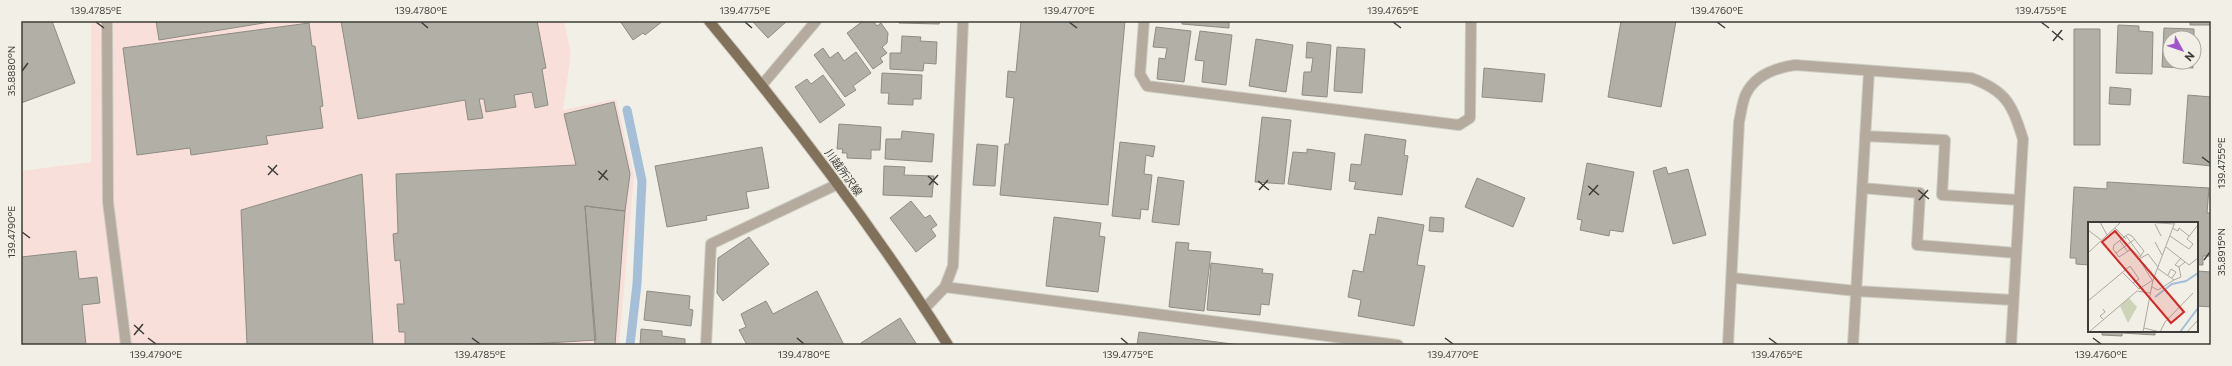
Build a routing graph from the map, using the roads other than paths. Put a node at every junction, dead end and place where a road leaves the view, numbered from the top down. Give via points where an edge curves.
1 (107, 21) edge
2 (709, 21) edge
3 (816, 21) edge
4 (963, 21) edge
5 (1144, 21) edge
6 (1471, 21) edge
7 (1869, 71) junction
8 (762, 85) junction
9 (1865, 136) junction
10 (838, 184) junction
11 (1862, 188) junction
12 (2019, 200) junction
13 (2016, 253) junction
14 (1733, 278) junction
15 (945, 287) junction
16 (1856, 291) junction
17 (2013, 300) junction
18 (925, 308) junction
19 (126, 345) edge
20 (706, 345) edge
21 (948, 345) edge
22 (1398, 345) edge
23 (1728, 345) edge
24 (1853, 345) edge
25 (2011, 345) edge

1 - 19 street via 108,202
2 - 8 main road, 川越所沢線
3 - 8 street
4 - 15 street via 953,266
5 - 6 street via 1140,74 1147,86 1459,125 1470,118
7 - 9 street
7 - 12 street via 1971,78 1990,85 2007,100 2023,139
7 - 14 street via 1795,65 1774,69 1760,78 1746,94 1739,122
8 - 10 main road, 川越所沢線
9 - 11 street
9 - 12 street via 1945,140 1942,195
10 - 18 main road, 川越所沢線
10 - 20 street via 711,244
11 - 13 street via 1920,193 1917,245
11 - 16 street
12 - 13 street
13 - 17 street
14 - 16 street
14 - 23 street
15 - 18 street
15 - 22 street
16 - 17 street
16 - 24 street
17 - 25 street
18 - 21 main road, 川越所沢線

